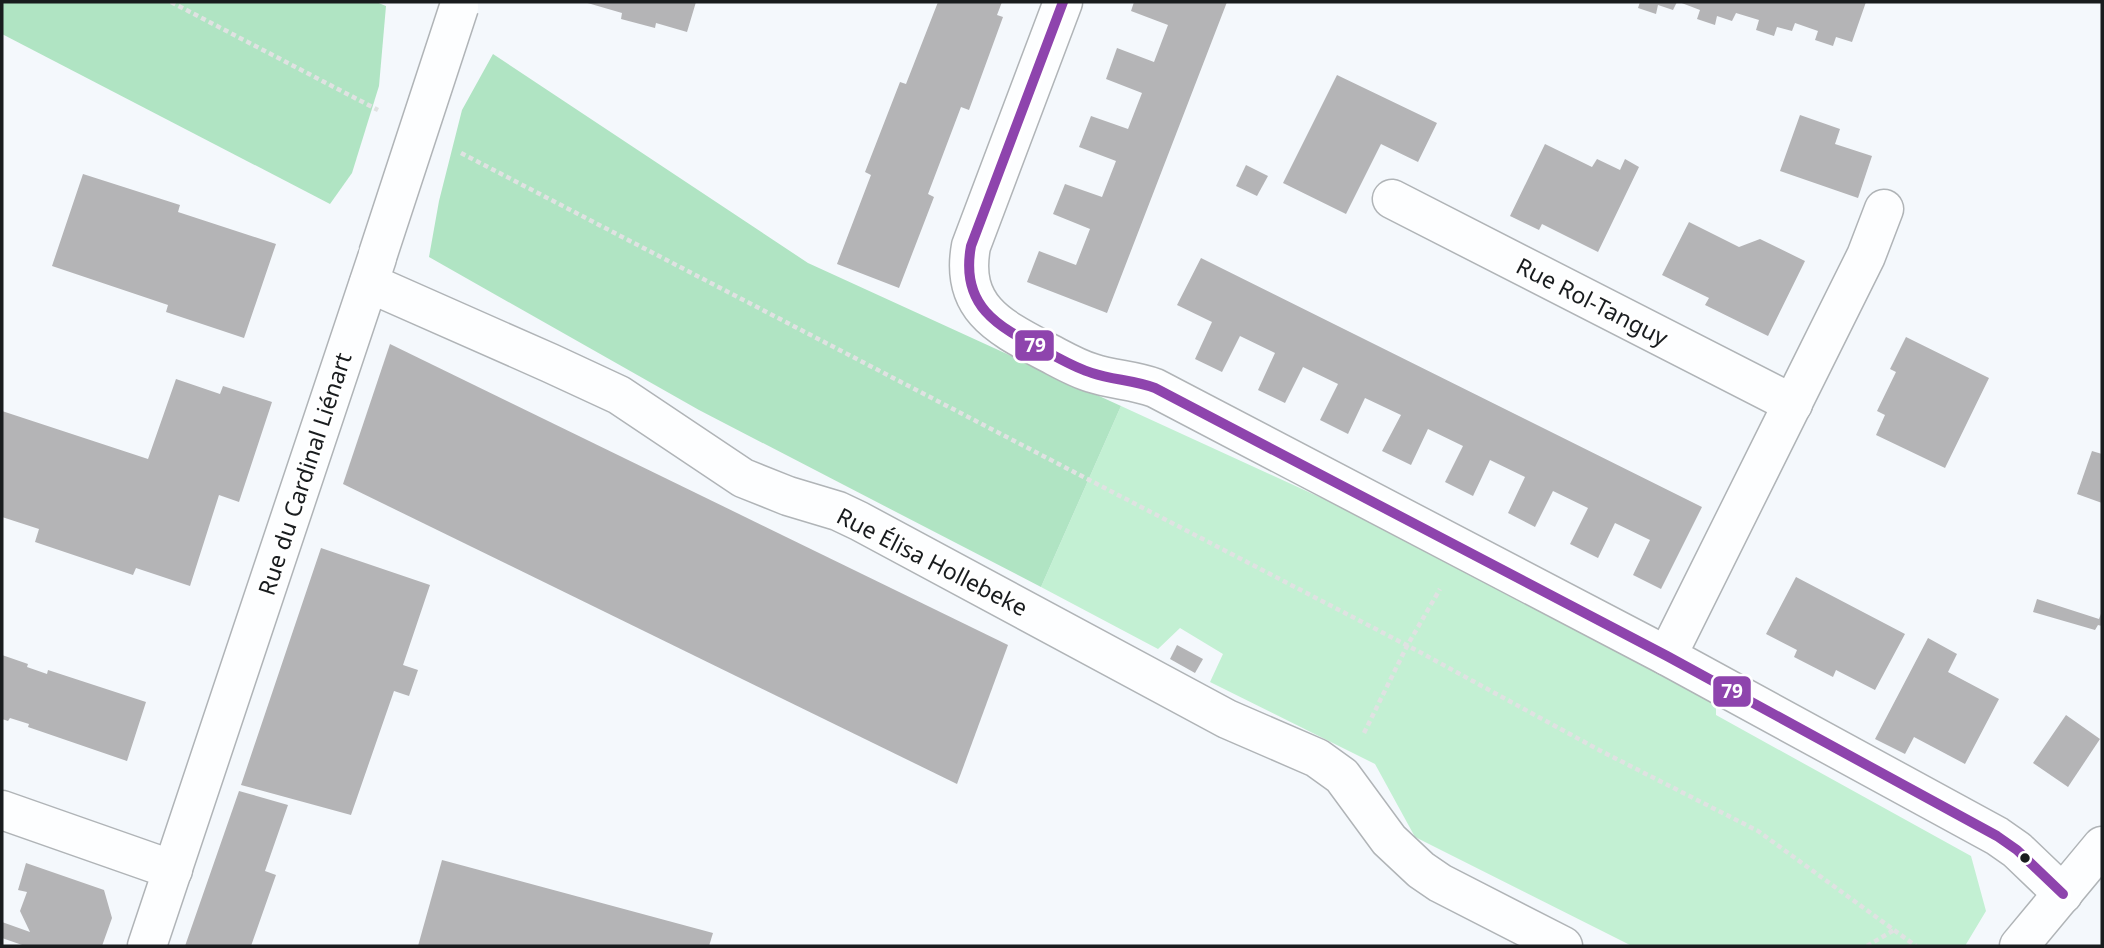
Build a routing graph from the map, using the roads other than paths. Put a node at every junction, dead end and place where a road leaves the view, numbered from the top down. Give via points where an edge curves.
1 (1063, 2) edge
2 (460, 4) edge
3 (1392, 200) dead end
4 (1884, 209) dead end
5 (373, 269) junction
6 (1793, 404) junction
7 (1667, 656) junction
8 (2, 810) edge
9 (2102, 846) edge
10 (173, 870) junction
11 (2063, 894) junction
12 (147, 946) edge
13 (1563, 946) edge
14 (2019, 946) edge

1 - 7 street via 971,246 968,274 977,300 1003,329 1082,370 1155,388
2 - 5 street, Rue du Cardinal Liénart, bridge
3 - 6 street, Rue Rol-Tanguy
4 - 6 street via 1866,256
5 - 10 street, Rue du Cardinal Liénart
5 - 13 street, Rue Élisa Hollebeke via 608,390 743,478 859,521 1227,719 1317,758 1342,776 1389,839 1420,870
6 - 7 street
7 - 11 street via 1997,836
8 - 10 street
9 - 11 street
10 - 12 street, Rue du Cardinal Liénart
11 - 14 street

